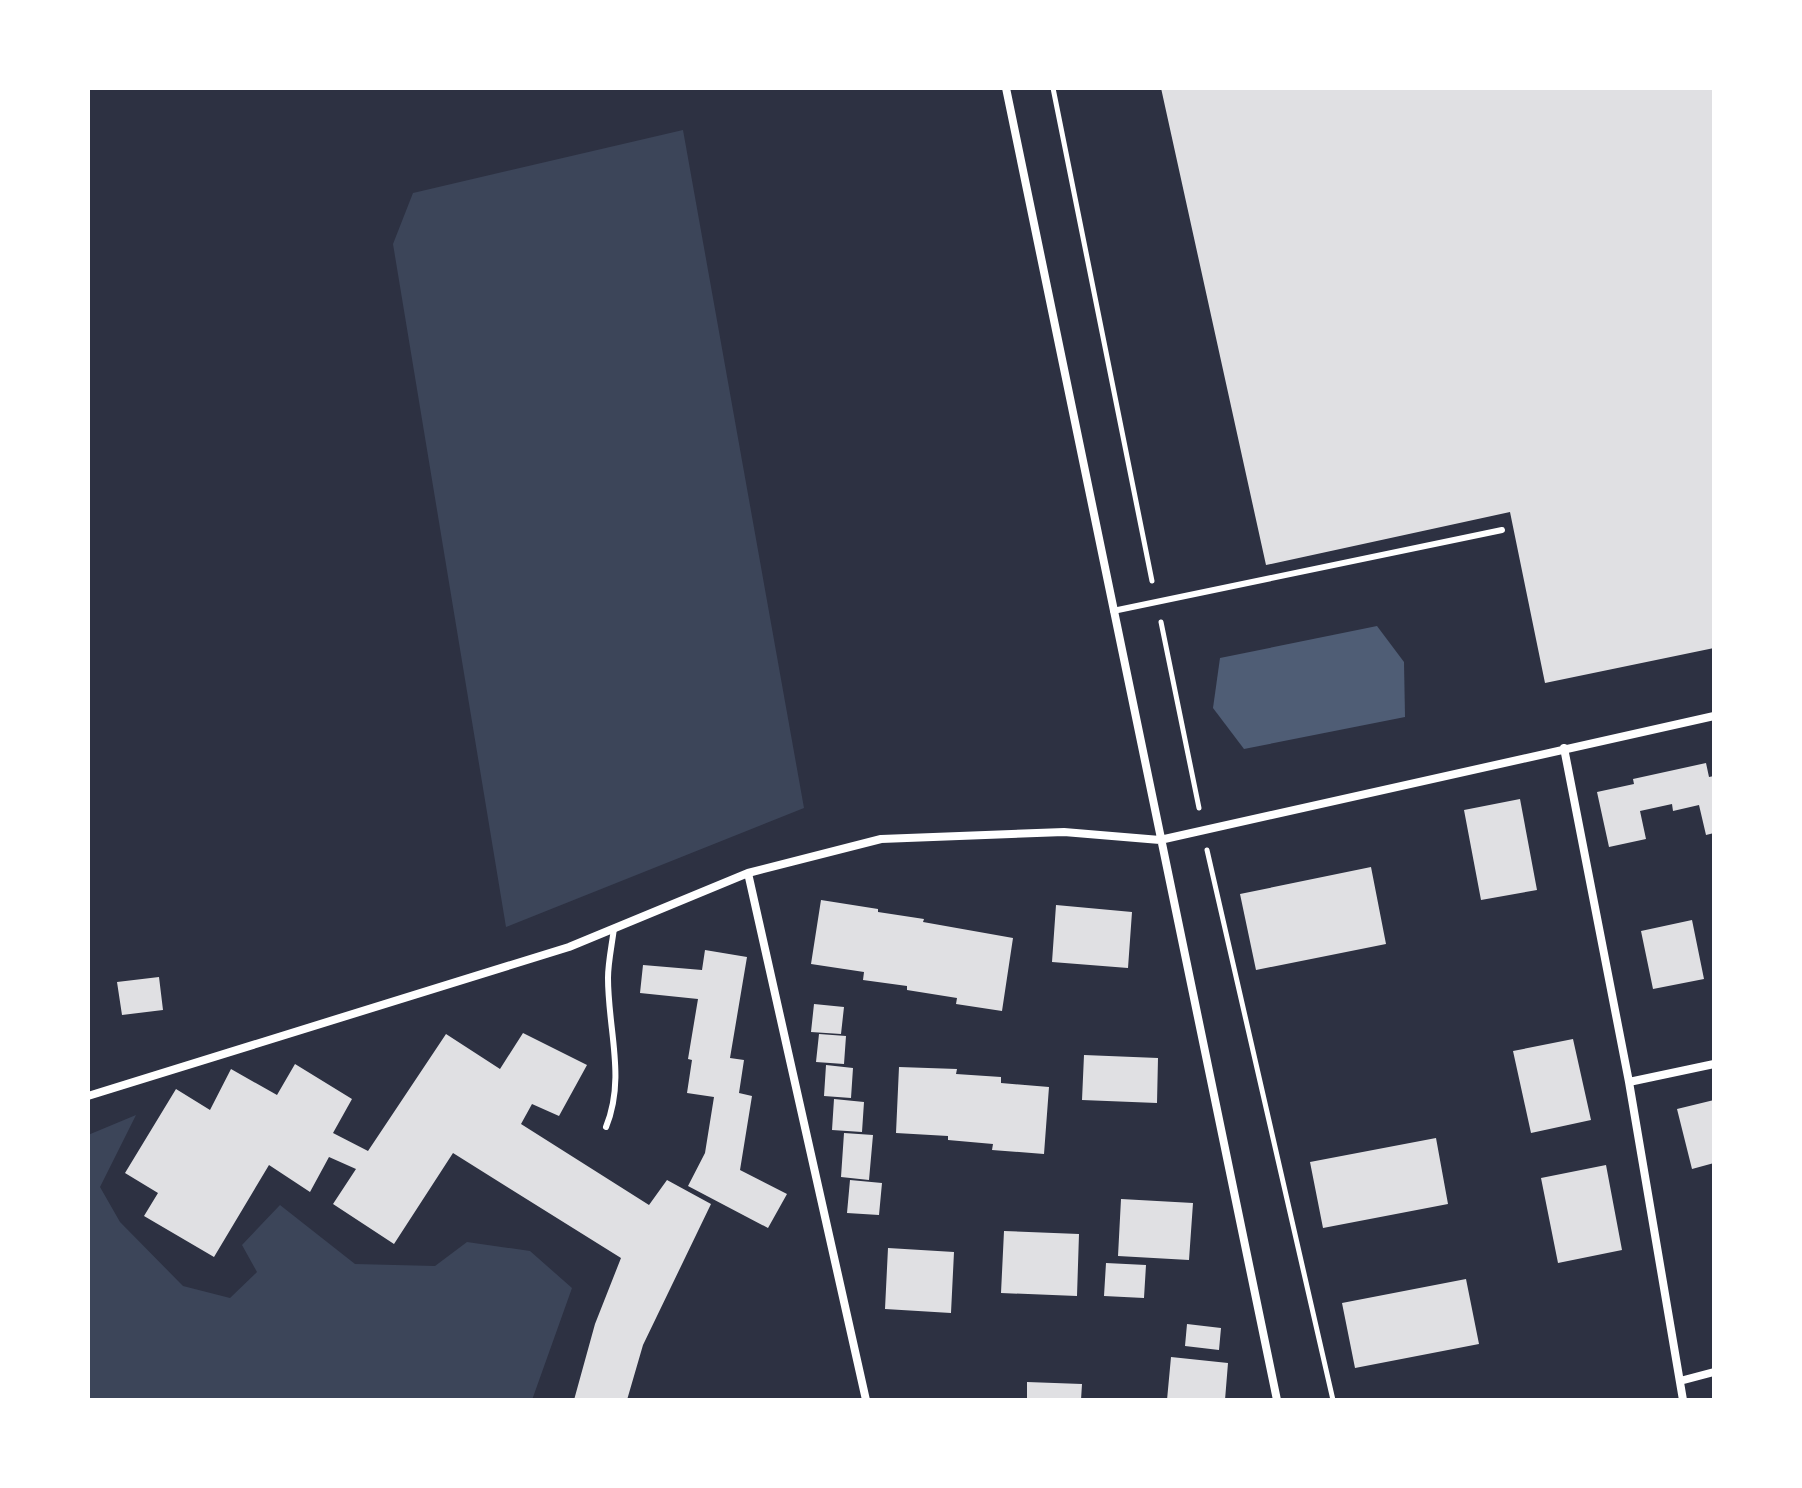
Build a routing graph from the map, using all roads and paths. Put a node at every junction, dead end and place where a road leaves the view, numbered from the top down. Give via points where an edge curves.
1 (1006, 88) edge
2 (1053, 88) edge
3 (1502, 530) dead end
4 (1157, 602) junction
5 (1113, 611) junction
6 (1714, 716) edge
7 (1564, 748) junction
8 (1203, 831) junction
9 (1160, 840) junction
10 (748, 873) junction
11 (614, 928) junction
12 (1714, 1064) edge
13 (1629, 1082) junction
14 (88, 1096) edge
15 (606, 1127) dead end
16 (1714, 1372) edge
17 (1680, 1381) junction
18 (866, 1400) edge
19 (1277, 1400) edge
20 (1333, 1400) edge
21 (1683, 1400) edge

1 - 5 street
2 - 4 path
3 - 4 lane
4 - 5 lane
4 - 8 path
5 - 9 street
6 - 7 street
7 - 8 street
7 - 13 street
8 - 9 street
8 - 20 path
9 - 10 street via 1064,832 881,839
9 - 19 street
10 - 11 street
10 - 18 street
11 - 14 street via 569,947
11 - 15 lane via 608,978 617,1076
12 - 13 street
13 - 17 street
16 - 17 street
17 - 21 street

